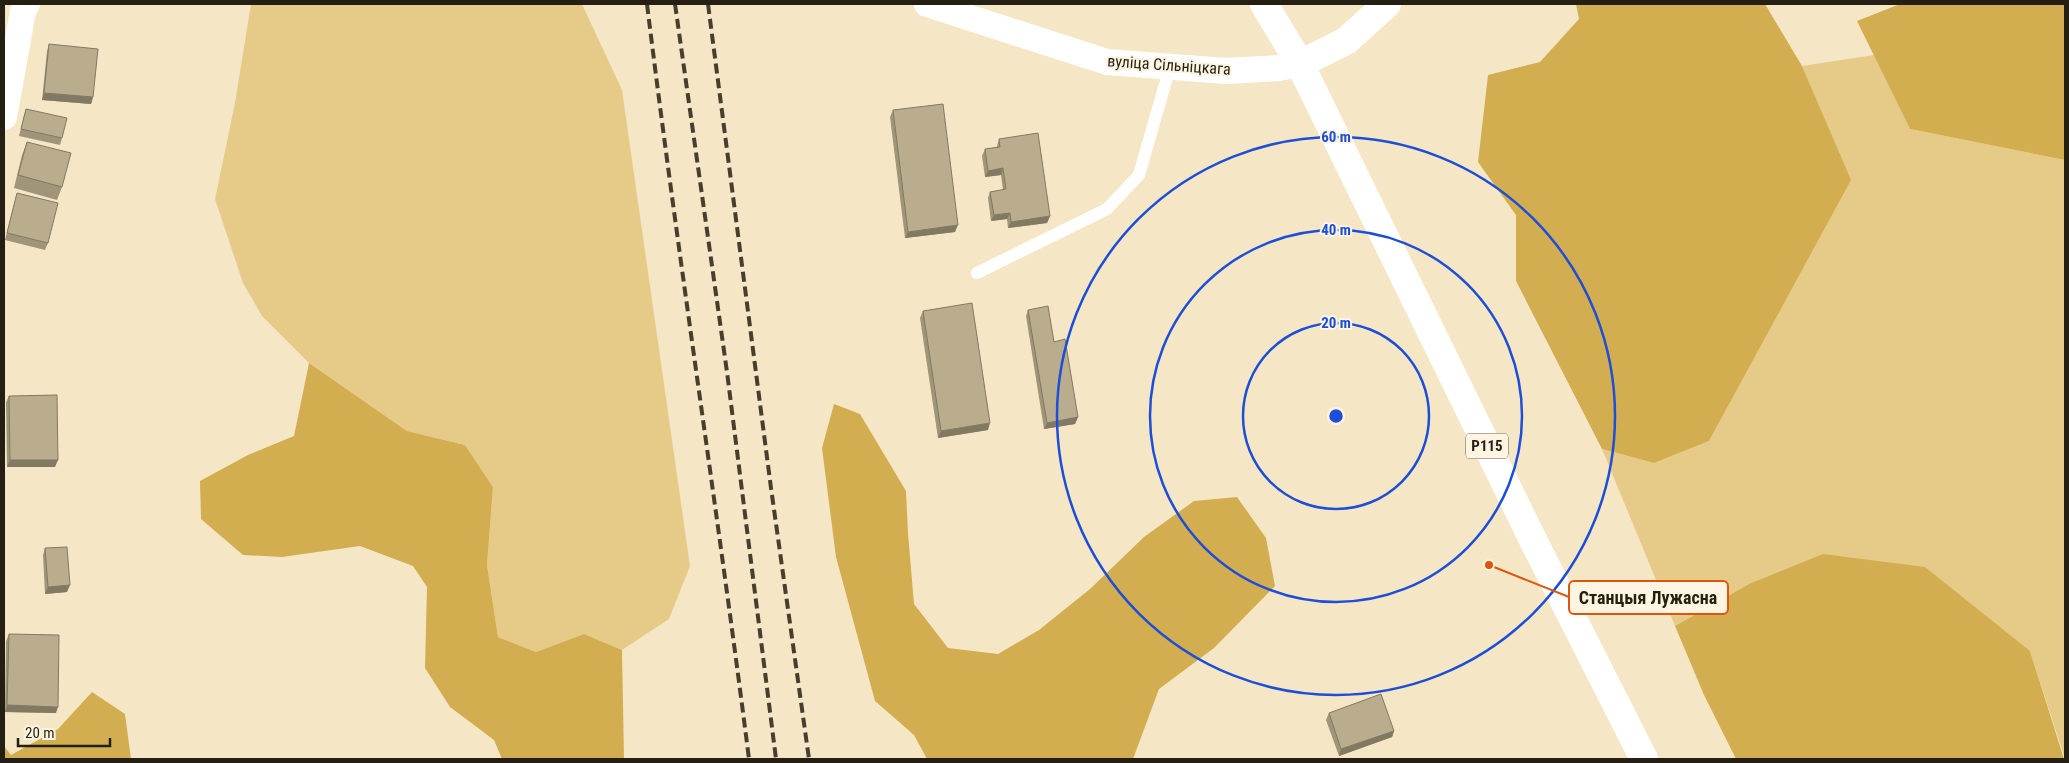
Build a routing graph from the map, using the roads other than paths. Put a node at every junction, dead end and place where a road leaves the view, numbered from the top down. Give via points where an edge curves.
1 (26, 4) edge
2 (927, 4) edge
3 (1264, 4) edge
4 (1387, 4) edge
5 (1300, 64) junction
6 (1170, 67) junction
7 (4, 117) edge
8 (977, 273) dead end
9 (1644, 759) edge

1 - 7 street
2 - 6 street, вуліца Сільніцкага via 1107,62
3 - 5 main road, Р115
4 - 5 main road via 1346,41
5 - 6 street, вуліца Сільніцкага via 1226,71
5 - 9 main road, Р115
6 - 8 lane via 1139,175 1133,182 1107,209

